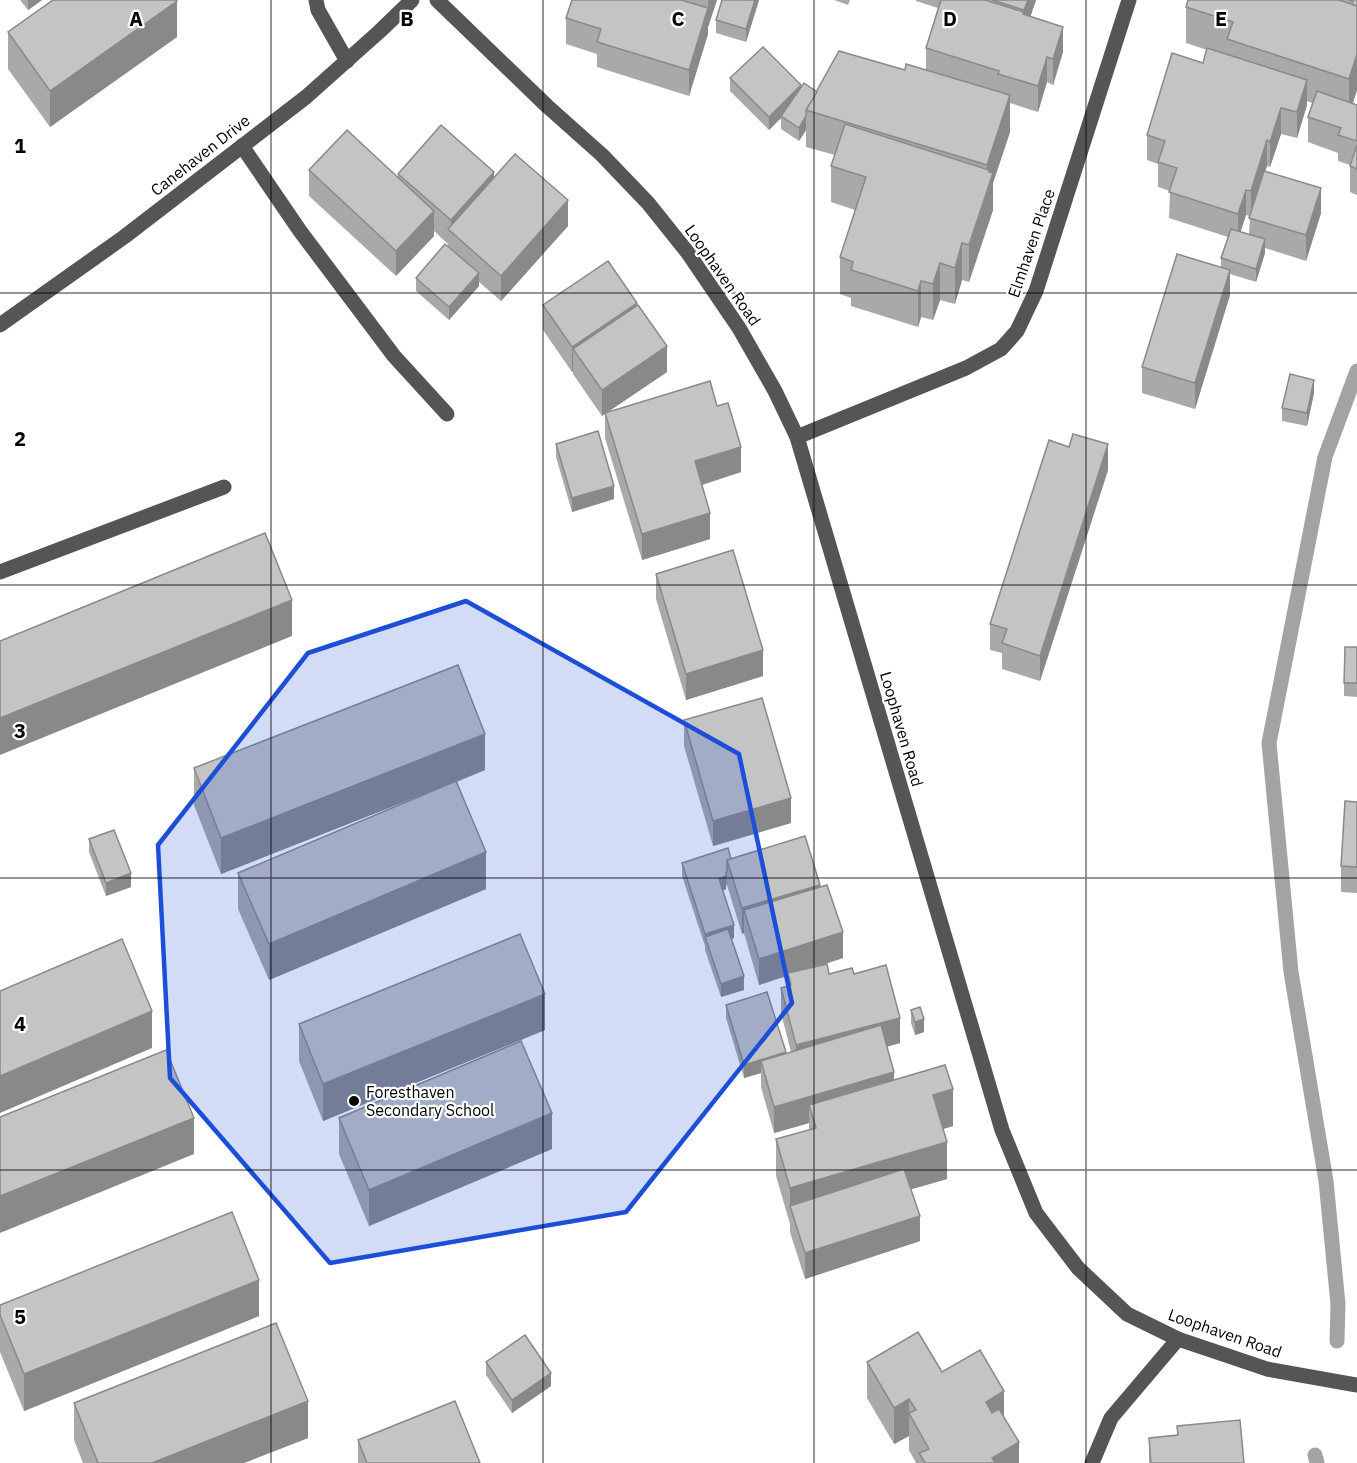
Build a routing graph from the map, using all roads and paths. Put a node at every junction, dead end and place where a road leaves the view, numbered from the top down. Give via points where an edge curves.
1 (316, 0) edge
2 (412, 0) edge
3 (437, 0) edge
4 (1130, 0) edge
5 (347, 61) junction
6 (242, 146) junction
7 (0, 326) edge
8 (447, 414) dead end
9 (797, 437) junction
10 (224, 487) dead end
11 (0, 572) edge
12 (1178, 1339) junction
13 (1357, 1385) edge
14 (1092, 1463) edge

1 - 5 street
2 - 5 street, Canehaven Drive
3 - 9 street, Loophaven Road via 648,203 739,328
4 - 9 street, Elmhaven Place via 1036,291 1017,331 1001,350 966,368
5 - 6 street, Canehaven Drive
6 - 7 street, Canehaven Drive
6 - 8 street via 394,356
9 - 12 street, Loophaven Road via 1002,1130 1036,1213 1078,1268 1127,1314
10 - 11 street
12 - 13 street, Loophaven Road via 1267,1369
12 - 14 street via 1111,1418

